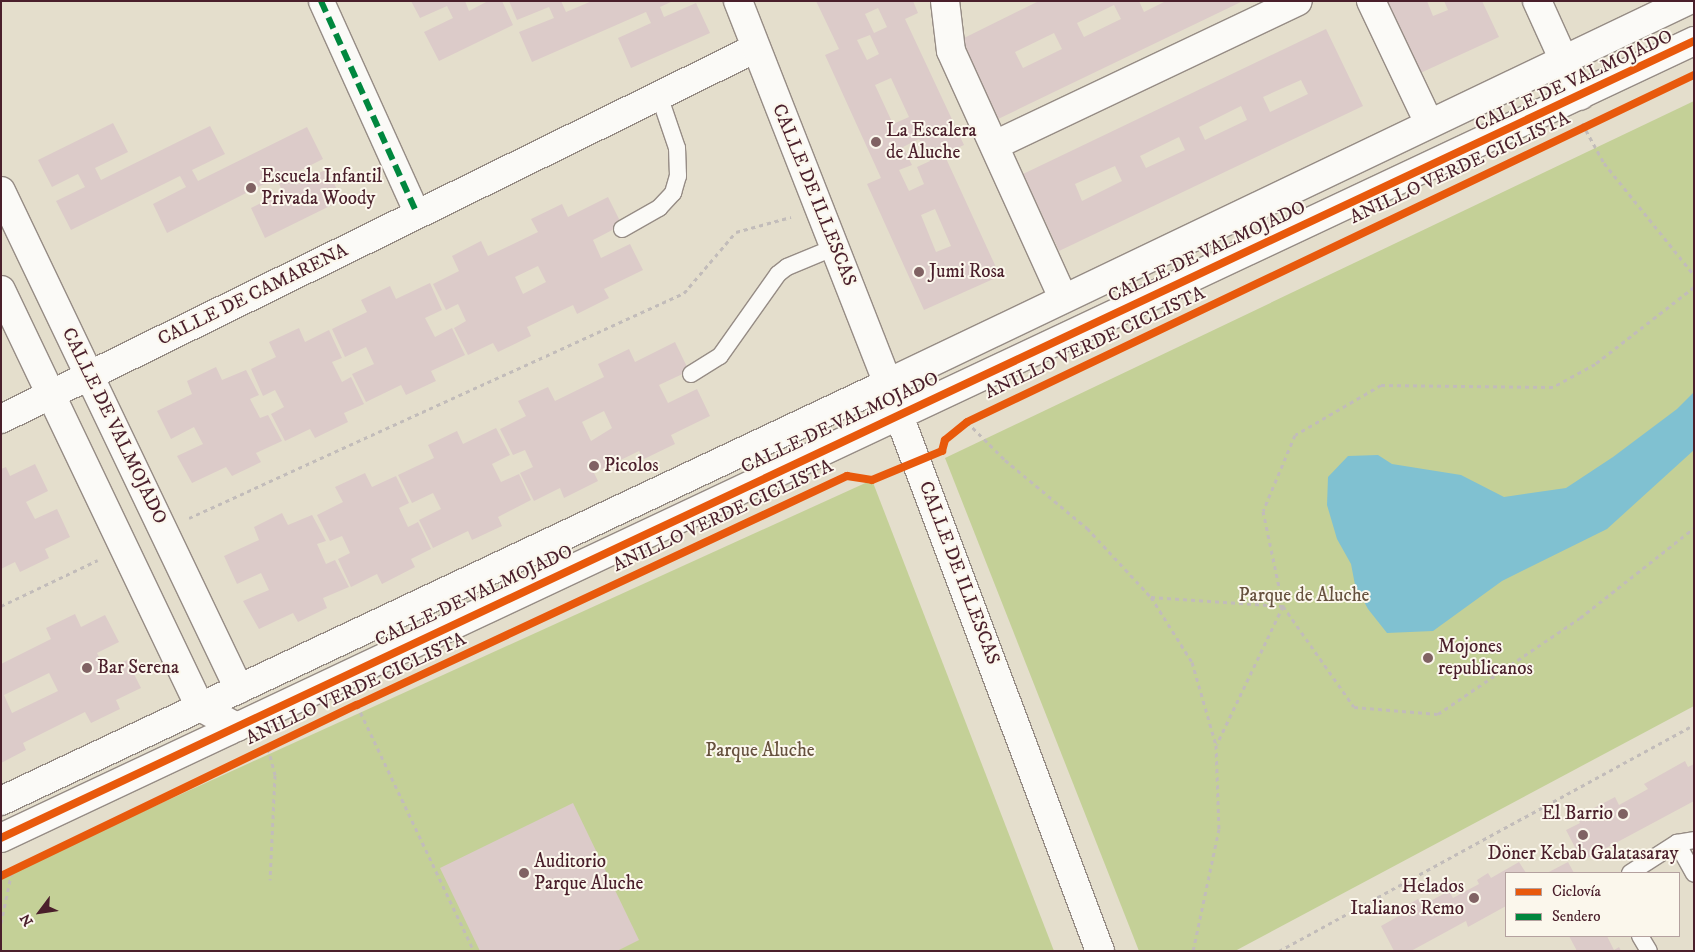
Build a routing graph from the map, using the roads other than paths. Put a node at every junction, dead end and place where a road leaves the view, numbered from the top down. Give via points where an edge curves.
1 (321, 1) edge
2 (738, 1) edge
3 (945, 1) edge
4 (1298, 1) edge
5 (1371, 1) edge
6 (1537, 1) edge
7 (1687, 1) edge
8 (1694, 42) edge
9 (756, 48) junction
10 (1562, 60) junction
11 (659, 95) junction
12 (1576, 98) junction
13 (1429, 123) junction
14 (995, 145) junction
15 (1, 191) edge
16 (417, 214) junction
17 (622, 229) dead end
18 (835, 247) junction
19 (1, 290) edge
20 (1063, 298) junction
21 (691, 374) dead end
22 (89, 375) junction
23 (888, 383) junction
24 (52, 395) junction
25 (898, 413) junction
26 (1, 419) edge
27 (239, 689) junction
28 (200, 707) junction
29 (236, 727) junction
30 (1, 801) edge
31 (1, 838) edge
32 (1694, 840) edge
33 (1677, 843) junction
34 (1632, 872) edge
35 (1694, 874) edge
36 (1641, 937) edge
37 (1100, 951) edge
38 (1649, 951) edge

1 - 16 street
2 - 9 street, CALLE DE ILLESCAS
3 - 14 street via 951,51
4 - 14 street
5 - 13 street
6 - 10 street, CALLE DE VALMOJADO
7 - 10 street, CALLE DE VALMOJADO
8 - 12 street, CALLE DE VALMOJADO
9 - 11 street, CALLE DE CAMARENA
9 - 18 street, CALLE DE ILLESCAS
10 - 12 street, CALLE DE VALMOJADO
10 - 13 street, CALLE DE VALMOJADO
11 - 16 street, CALLE DE CAMARENA
11 - 17 lane via 677,148 678,176 673,193 659,208
12 - 25 street, CALLE DE VALMOJADO
13 - 20 street, CALLE DE VALMOJADO
14 - 20 street
15 - 22 street, CALLE DE VALMOJADO
16 - 22 street, CALLE DE CAMARENA
18 - 21 lane via 778,274 720,356
18 - 23 street, CALLE DE ILLESCAS
19 - 24 street
20 - 23 street, CALLE DE VALMOJADO
22 - 24 street, CALLE DE CAMARENA
22 - 27 street, CALLE DE VALMOJADO
23 - 25 street, CALLE DE ILLESCAS
23 - 27 street, CALLE DE VALMOJADO
24 - 26 street
24 - 28 street
25 - 29 street, CALLE DE VALMOJADO
25 - 37 street, CALLE DE ILLESCAS
27 - 28 street, CALLE DE VALMOJADO
28 - 29 street
28 - 30 street, CALLE DE VALMOJADO
29 - 31 street, CALLE DE VALMOJADO
32 - 33 lane
33 - 34 lane
33 - 35 lane
36 - 38 lane

